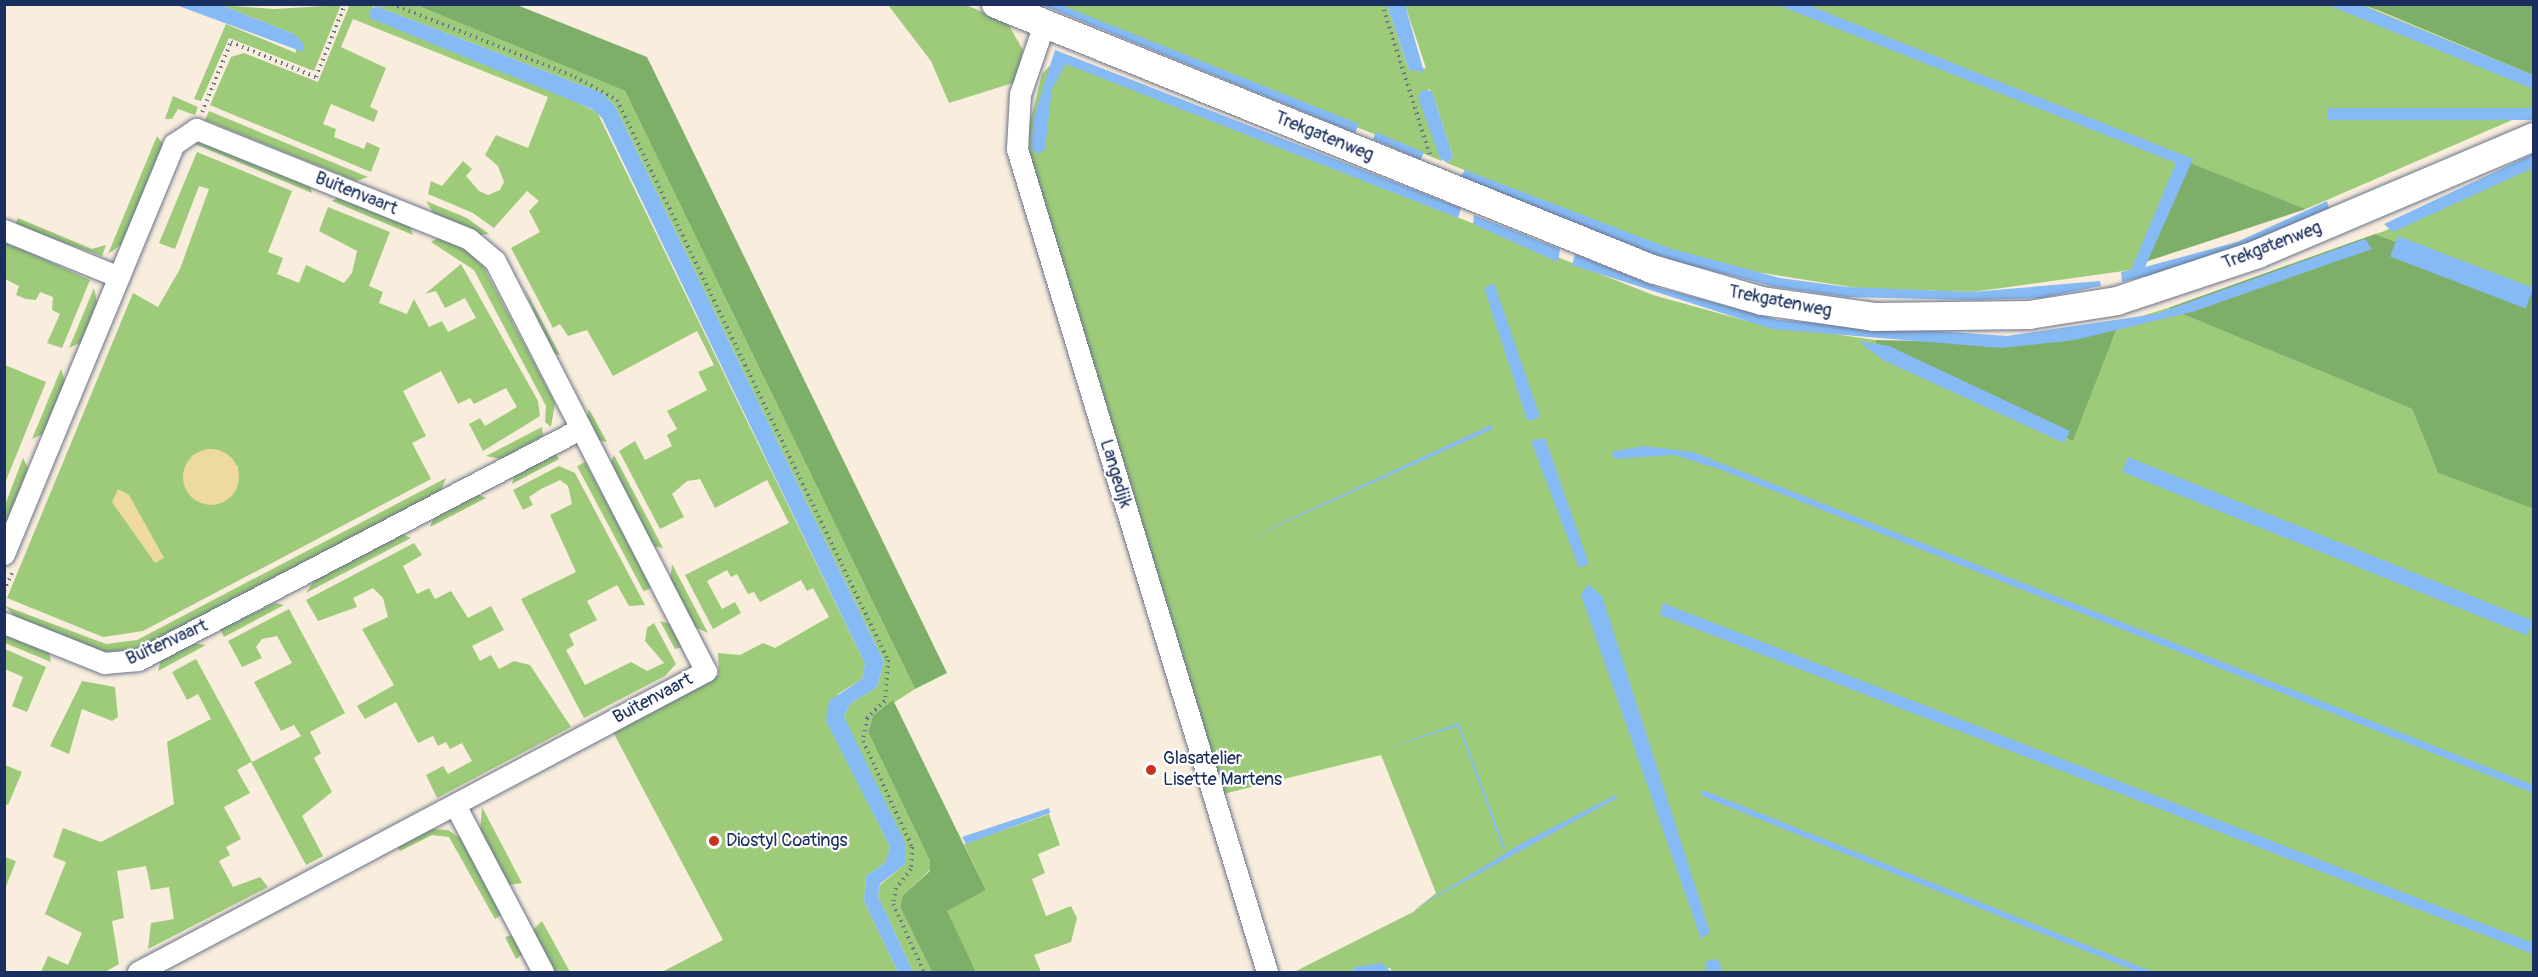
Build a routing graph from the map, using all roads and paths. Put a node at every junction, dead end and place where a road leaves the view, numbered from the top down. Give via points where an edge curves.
1 (345, 4) edge
2 (392, 4) edge
3 (996, 4) edge
4 (1382, 4) edge
5 (1044, 24) junction
6 (196, 129) junction
7 (2534, 137) edge
8 (1426, 179) junction
9 (4, 230) edge
10 (119, 277) junction
11 (578, 430) junction
12 (11, 556) edge
13 (4, 591) edge
14 (4, 623) edge
15 (455, 805) junction
16 (138, 972) edge
17 (543, 972) edge
18 (924, 972) edge
19 (1267, 972) edge

1 - 6 path via 316,77 231,42
2 - 18 path via 575,77 617,100 885,650 891,672 885,701 867,718 863,741 912,847 911,869 896,888 894,904
3 - 5 street
4 - 8 path via 1430,152
5 - 8 street, Trekgatenweg
5 - 19 street, Langedijk via 1020,94 1017,149
6 - 10 street via 174,144
6 - 11 street, Buitenvaart via 469,239 495,261
7 - 8 street, Trekgatenweg via 2258,254 2117,301 2029,315 1941,320 1812,311 1714,289
9 - 10 street
10 - 12 street
11 - 14 street, Buitenvaart via 138,660 104,663
11 - 15 street, Buitenvaart via 706,671
12 - 13 path
15 - 16 street, Buitenvaart
15 - 17 street

